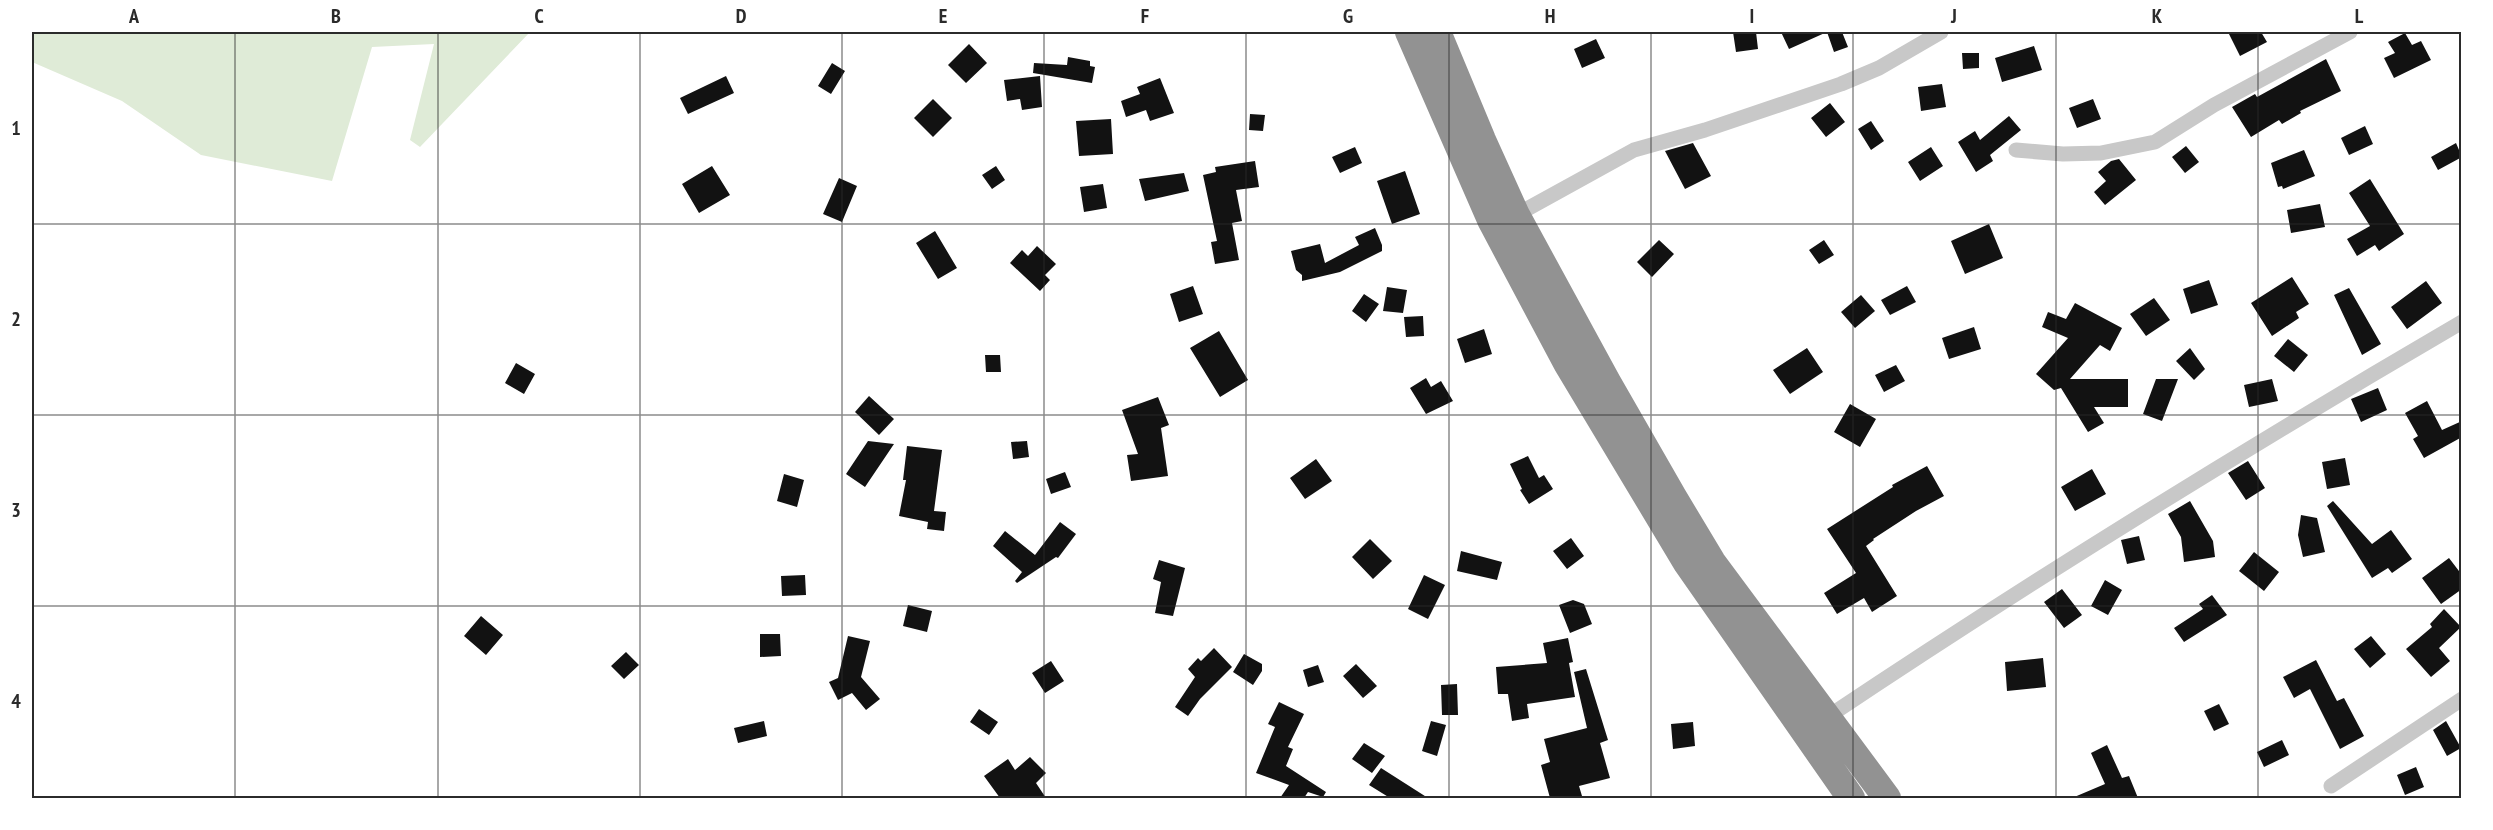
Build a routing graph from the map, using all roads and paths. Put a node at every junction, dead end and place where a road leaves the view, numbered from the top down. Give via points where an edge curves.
1 (1408, 32) edge
2 (1437, 32) edge
3 (1941, 32) edge
4 (2341, 33) edge
5 (2016, 150) dead end
6 (1516, 215) junction
7 (2462, 322) edge
8 (2462, 699) edge
9 (1826, 718) junction
10 (2331, 786) dead end
11 (1851, 798) edge
12 (1887, 798) edge

1 - 11 highway via 1491,220 1567,363 1687,563
2 - 6 highway
3 - 6 street via 1879,68 1841,84 1634,150
4 - 5 street via 2155,142 2101,153
6 - 9 highway via 1606,382 1707,552
7 - 9 street via 2093,545
8 - 10 street
9 - 12 highway

